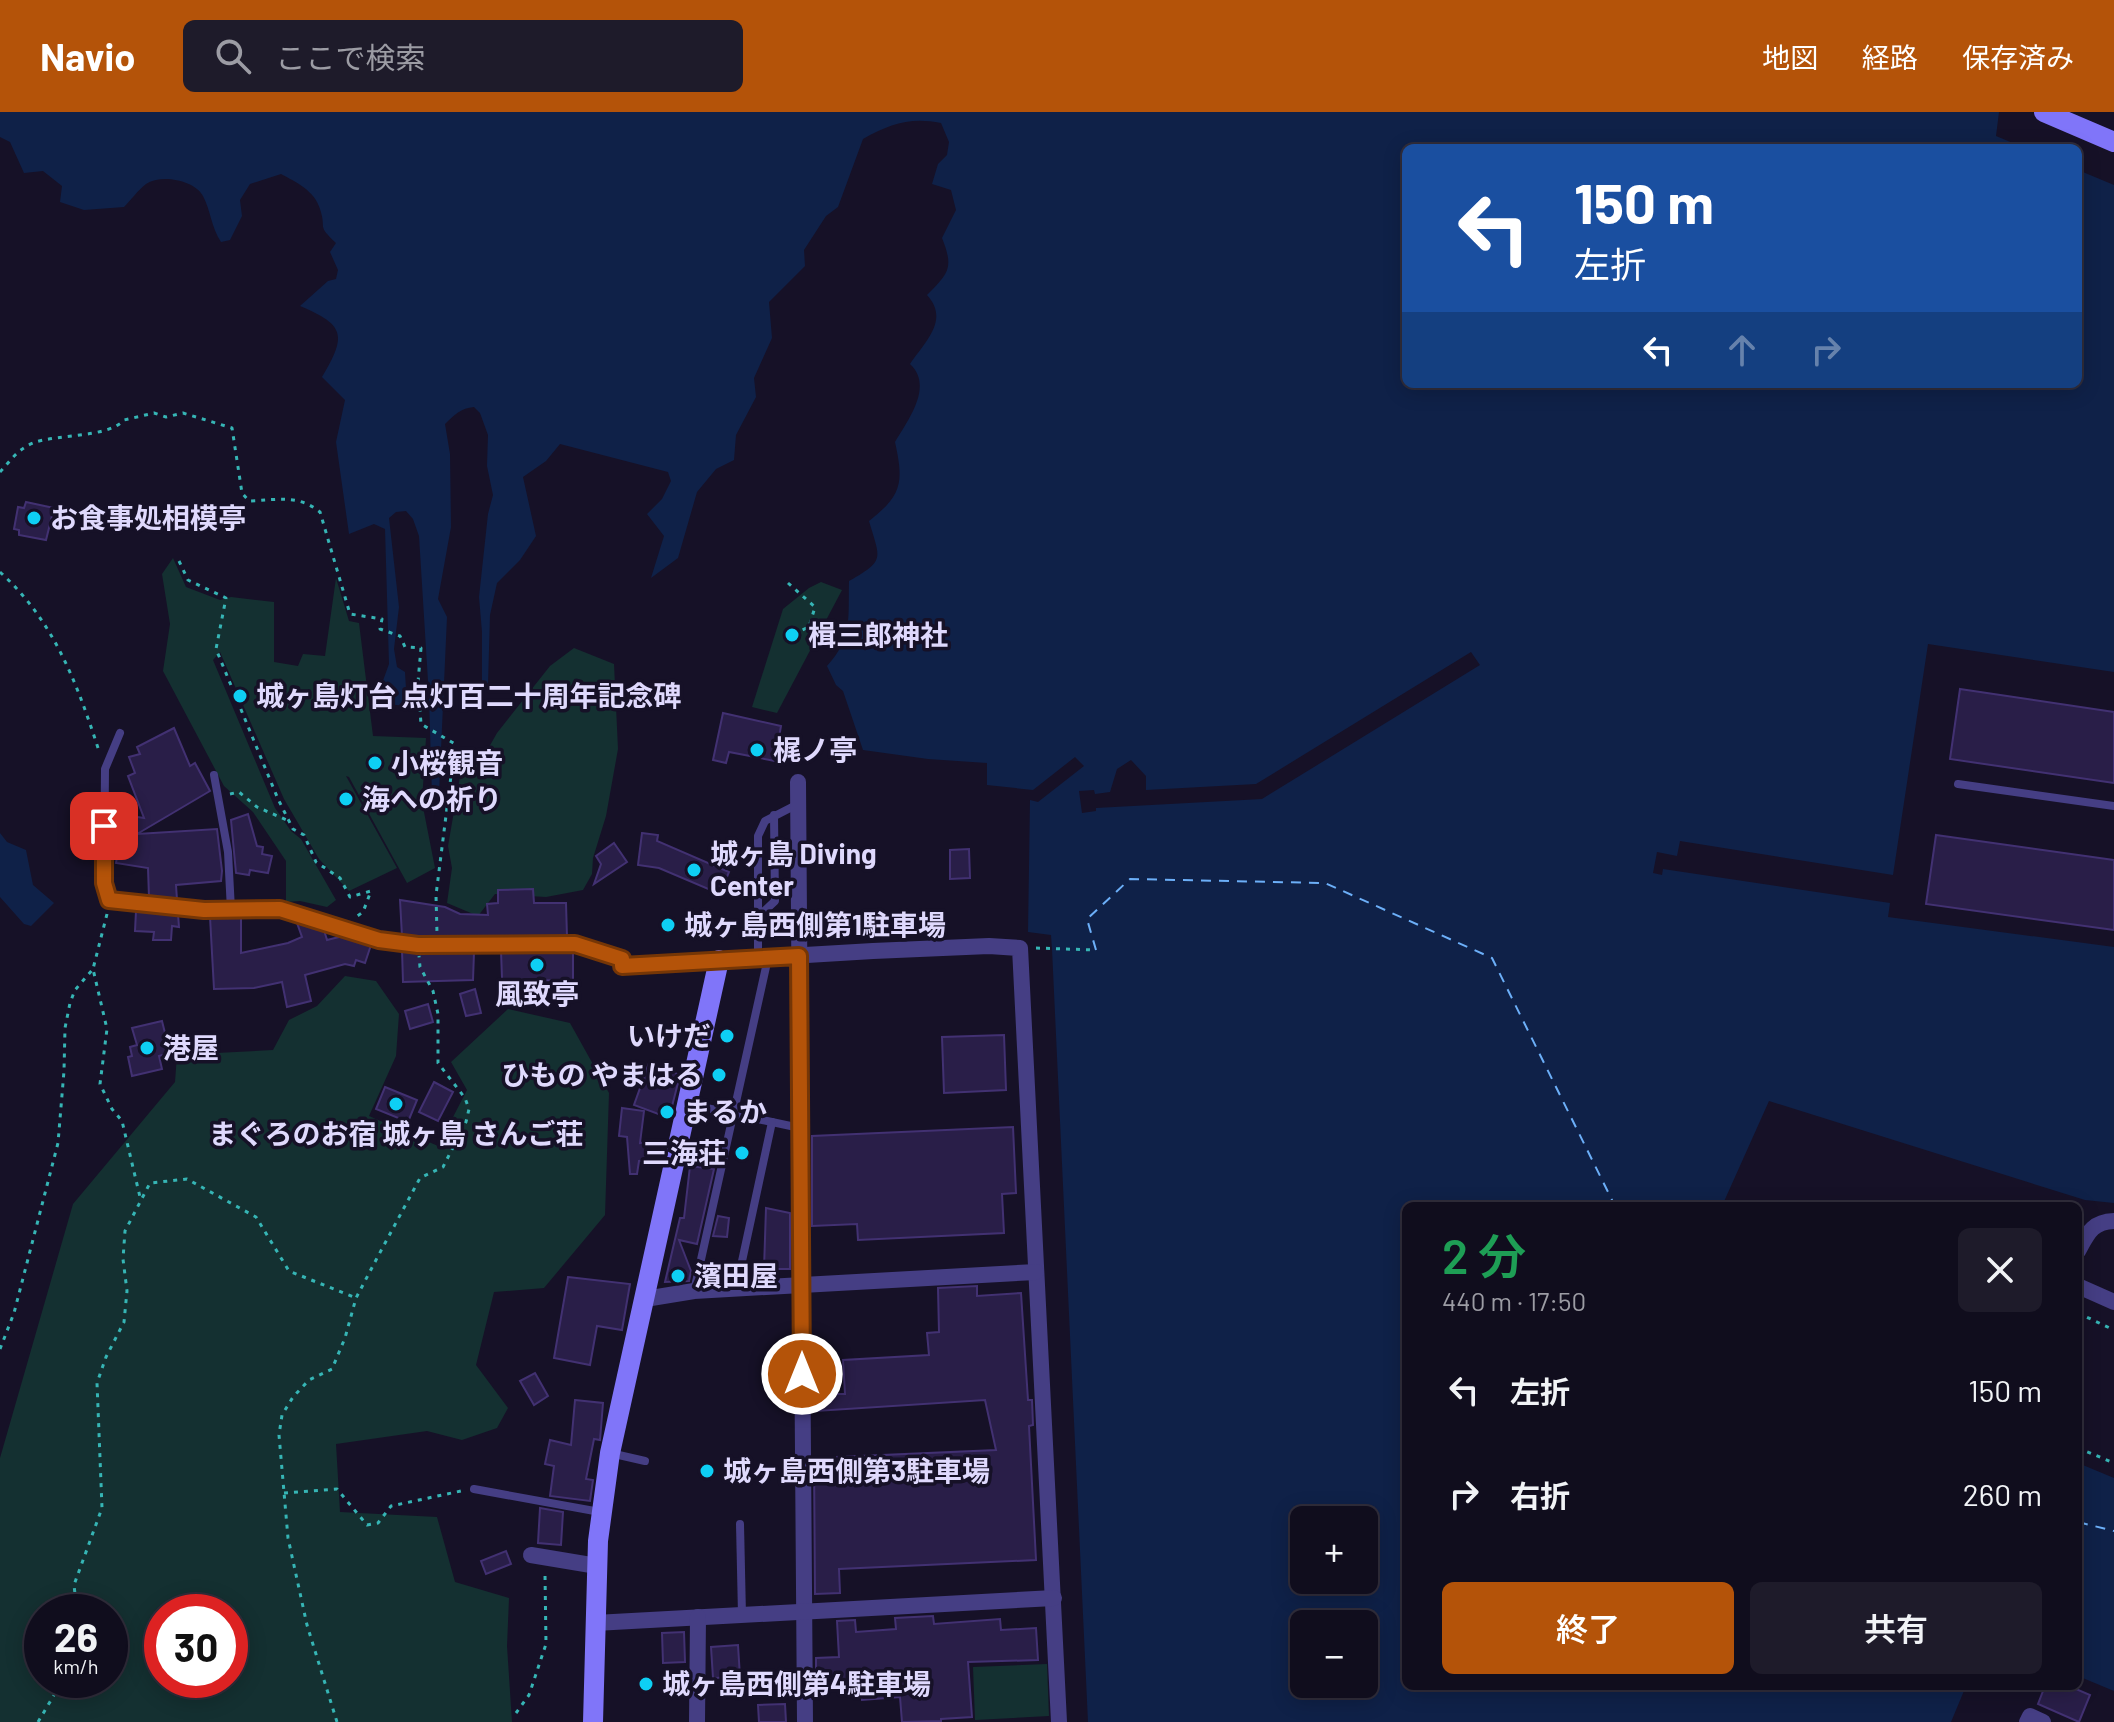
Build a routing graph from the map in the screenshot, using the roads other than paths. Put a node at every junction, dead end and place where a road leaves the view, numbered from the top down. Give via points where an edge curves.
1 (2044, 112) edge
2 (2114, 142) edge
3 (120, 733) dead end
4 (214, 775) dead end
5 (798, 782) dead end
6 (1958, 784) dead end
7 (798, 804) junction
8 (2114, 806) edge
9 (774, 815) junction
10 (231, 910) junction
11 (758, 917) junction
12 (799, 956) junction
13 (763, 958) junction
14 (719, 960) junction
15 (622, 966) joint
16 (688, 1104) junction
17 (735, 1114) junction
18 (772, 1122) junction
19 (800, 1129) junction
20 (2114, 1221) edge
21 (2082, 1244) edge
22 (1036, 1272) junction
23 (801, 1285) junction
24 (2082, 1288) edge
25 (736, 1289) junction
26 (694, 1291) junction
27 (645, 1299) junction
28 (2114, 1302) edge
29 (610, 1453) junction
30 (645, 1461) dead end
31 (474, 1489) road end
32 (600, 1512) junction
33 (740, 1524) dead end
34 (531, 1555) road end
35 (597, 1566) junction
36 (1054, 1598) junction
37 (804, 1613) junction
38 (742, 1615) junction
39 (698, 1617) junction
40 (595, 1623) junction
41 (593, 1722) edge
42 (697, 1722) edge
43 (805, 1722) edge
44 (1059, 1722) edge
45 (2027, 1722) edge
46 (2043, 1722) edge

1 - 2 street
3 - 10 lane via 105,769 104,883 109,900
4 - 10 lane via 228,852
5 - 7 street
6 - 8 lane
7 - 9 lane
7 - 12 street
9 - 11 lane via 758,836
9 - 11 lane via 775,901
10 - 15 lane via 280,909 379,940 418,945 575,944 622,959
11 - 13 lane
12 - 13 street
12 - 19 street
12 - 22 street via 1020,948
13 - 14 street
13 - 17 lane
14 - 15 street
14 - 16 street
16 - 17 lane
16 - 27 street
17 - 18 lane
17 - 26 lane
18 - 19 lane
18 - 25 lane
19 - 23 street
20 - 21 street via 2091,1228
22 - 23 street
22 - 36 street
23 - 25 street
23 - 37 street
24 - 28 street
25 - 26 street
26 - 27 street
27 - 29 street
29 - 30 lane
29 - 32 street
31 - 32 lane
32 - 35 street
33 - 38 lane
34 - 35 street
35 - 40 street
36 - 37 street
36 - 44 street
37 - 38 street
37 - 43 street
38 - 39 street
39 - 40 street
39 - 42 street
40 - 41 street
45 - 46 street via 2030,1716

